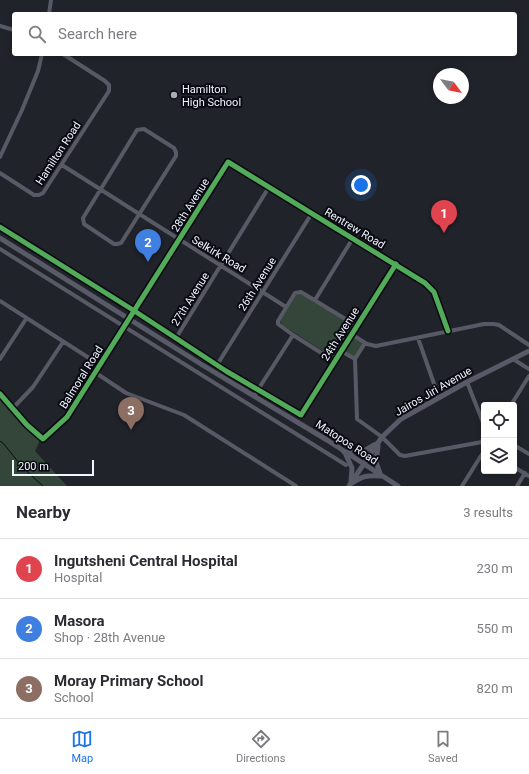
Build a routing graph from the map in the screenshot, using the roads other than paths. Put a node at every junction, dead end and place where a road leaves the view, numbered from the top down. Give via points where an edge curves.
1 (51, 0) edge
2 (49, 12) edge
3 (0, 26) edge
4 (12, 29) edge
5 (42, 56) edge
6 (66, 56) edge
7 (0, 157) edge
8 (228, 162) joint
9 (62, 165) junction
10 (0, 173) edge
11 (269, 187) junction
12 (100, 189) junction
13 (312, 213) junction
14 (139, 214) junction
15 (0, 227) edge
16 (0, 238) edge
17 (353, 238) junction
18 (179, 240) junction
19 (0, 249) edge
20 (396, 264) junction
21 (221, 265) junction
22 (263, 292) junction
23 (315, 300) junction
24 (0, 301) edge
25 (286, 307) junction
26 (135, 312) junction
27 (26, 319) junction
28 (130, 320) junction
29 (357, 326) junction
30 (125, 328) junction
31 (448, 331) junction
32 (351, 334) junction
33 (293, 335) junction
34 (176, 338) junction
35 (418, 338) junction
36 (63, 342) junction
37 (365, 343) junction
38 (529, 345) edge
39 (341, 351) junction
40 (529, 351) edge
41 (0, 359) edge
42 (354, 359) junction
43 (513, 359) junction
44 (334, 361) junction
45 (100, 365) junction
46 (217, 365) junction
47 (529, 369) edge
48 (96, 373) junction
49 (529, 376) edge
50 (467, 382) junction
51 (258, 390) junction
52 (0, 394) edge
53 (254, 396) junction
54 (439, 398) junction
55 (513, 402) edge
56 (13, 408) junction
57 (481, 417) edge
58 (310, 430) junction
59 (382, 437) junction
60 (304, 439) junction
61 (378, 443) junction
62 (481, 444) edge
63 (517, 446) edge
64 (343, 452) junction
65 (529, 454) edge
66 (481, 456) edge
67 (363, 464) junction
68 (346, 465) dead end
69 (517, 469) edge
70 (525, 473) junction
71 (382, 476) junction
72 (529, 476) edge
73 (350, 485) edge
74 (296, 486) edge
75 (398, 486) edge
76 (462, 486) edge
77 (517, 486) edge

1 - 2 street
3 - 4 street
5 - 7 street via 25,103
6 - 9 street, Hamilton Road via 105,81 109,85 109,91
8 - 11 street, Rentrew Road
8 - 18 street, 28th Avenue
9 - 10 street, Hamilton Road via 43,193 36,195
9 - 12 street, Selkirk Road
11 - 13 street, Rentrew Road
11 - 21 street, 27th Avenue
12 - 14 street, Selkirk Road
12 - 14 street via 83,222 111,243 121,242
12 - 14 street via 138,130 146,130 174,148 176,156
13 - 17 street, Rentrew Road
13 - 22 street, 26th Avenue
14 - 18 street, Selkirk Road
15 - 26 street
16 - 28 main road, Matopos Road
17 - 20 street, Rentrew Road
17 - 23 street
18 - 21 street, Selkirk Road
18 - 26 street, 28th Avenue
19 - 30 street
20 - 29 street, 24th Avenue
20 - 31 street, Rentrew Road via 431,289
21 - 22 street, Selkirk Road
21 - 34 street, 27th Avenue
22 - 25 street, Selkirk Road
22 - 46 street, 26th Avenue
23 - 25 street via 302,292 296,292
23 - 29 street
24 - 27 street
25 - 33 street via 278,323
26 - 28 street, 28th Avenue
26 - 34 street
27 - 36 street
27 - 41 street
28 - 30 street, Balmoral Road
28 - 53 main road, Matopos Road
29 - 32 street, 24th Avenue
30 - 45 street, Balmoral Road
30 - 60 street
31 - 35 street
31 - 38 street via 494,324
32 - 37 street
32 - 39 street, 24th Avenue
33 - 44 street
33 - 51 street
34 - 46 street
35 - 37 street via 376,346
35 - 54 street
36 - 45 street
36 - 56 street via 33,387
37 - 42 street
39 - 42 street
39 - 44 street, 24th Avenue
40 - 43 main road, Jairos Jiri Avenue
42 - 59 street via 357,418
43 - 47 street
43 - 50 main road, Jairos Jiri Avenue
44 - 51 street, 24th Avenue via 301,415
45 - 48 street, Balmoral Road
46 - 51 street
48 - 56 street, Balmoral Road via 66,419 43,439
48 - 74 street via 126,393 184,415
49 - 55 street
50 - 54 main road, Jairos Jiri Avenue
50 - 57 street
51 - 53 street
52 - 56 street
53 - 58 main road, Matopos Road
54 - 59 main road, Jairos Jiri Avenue via 404,417
58 - 60 street
58 - 64 main road, Matopos Road
59 - 61 main road, Jairos Jiri Avenue
59 - 62 street via 402,456
60 - 68 street
61 - 64 main road via 362,452
61 - 67 main road, Jairos Jiri Avenue
61 - 71 main road via 376,462
63 - 65 street
64 - 67 main road, Matopos Road
64 - 73 main road via 352,468
66 - 76 street
67 - 71 main road, Matopos Road
67 - 73 main road, Jairos Jiri Avenue
69 - 70 street
70 - 72 street
70 - 77 street
71 - 73 main road via 361,477
71 - 75 main road, Matopos Road

